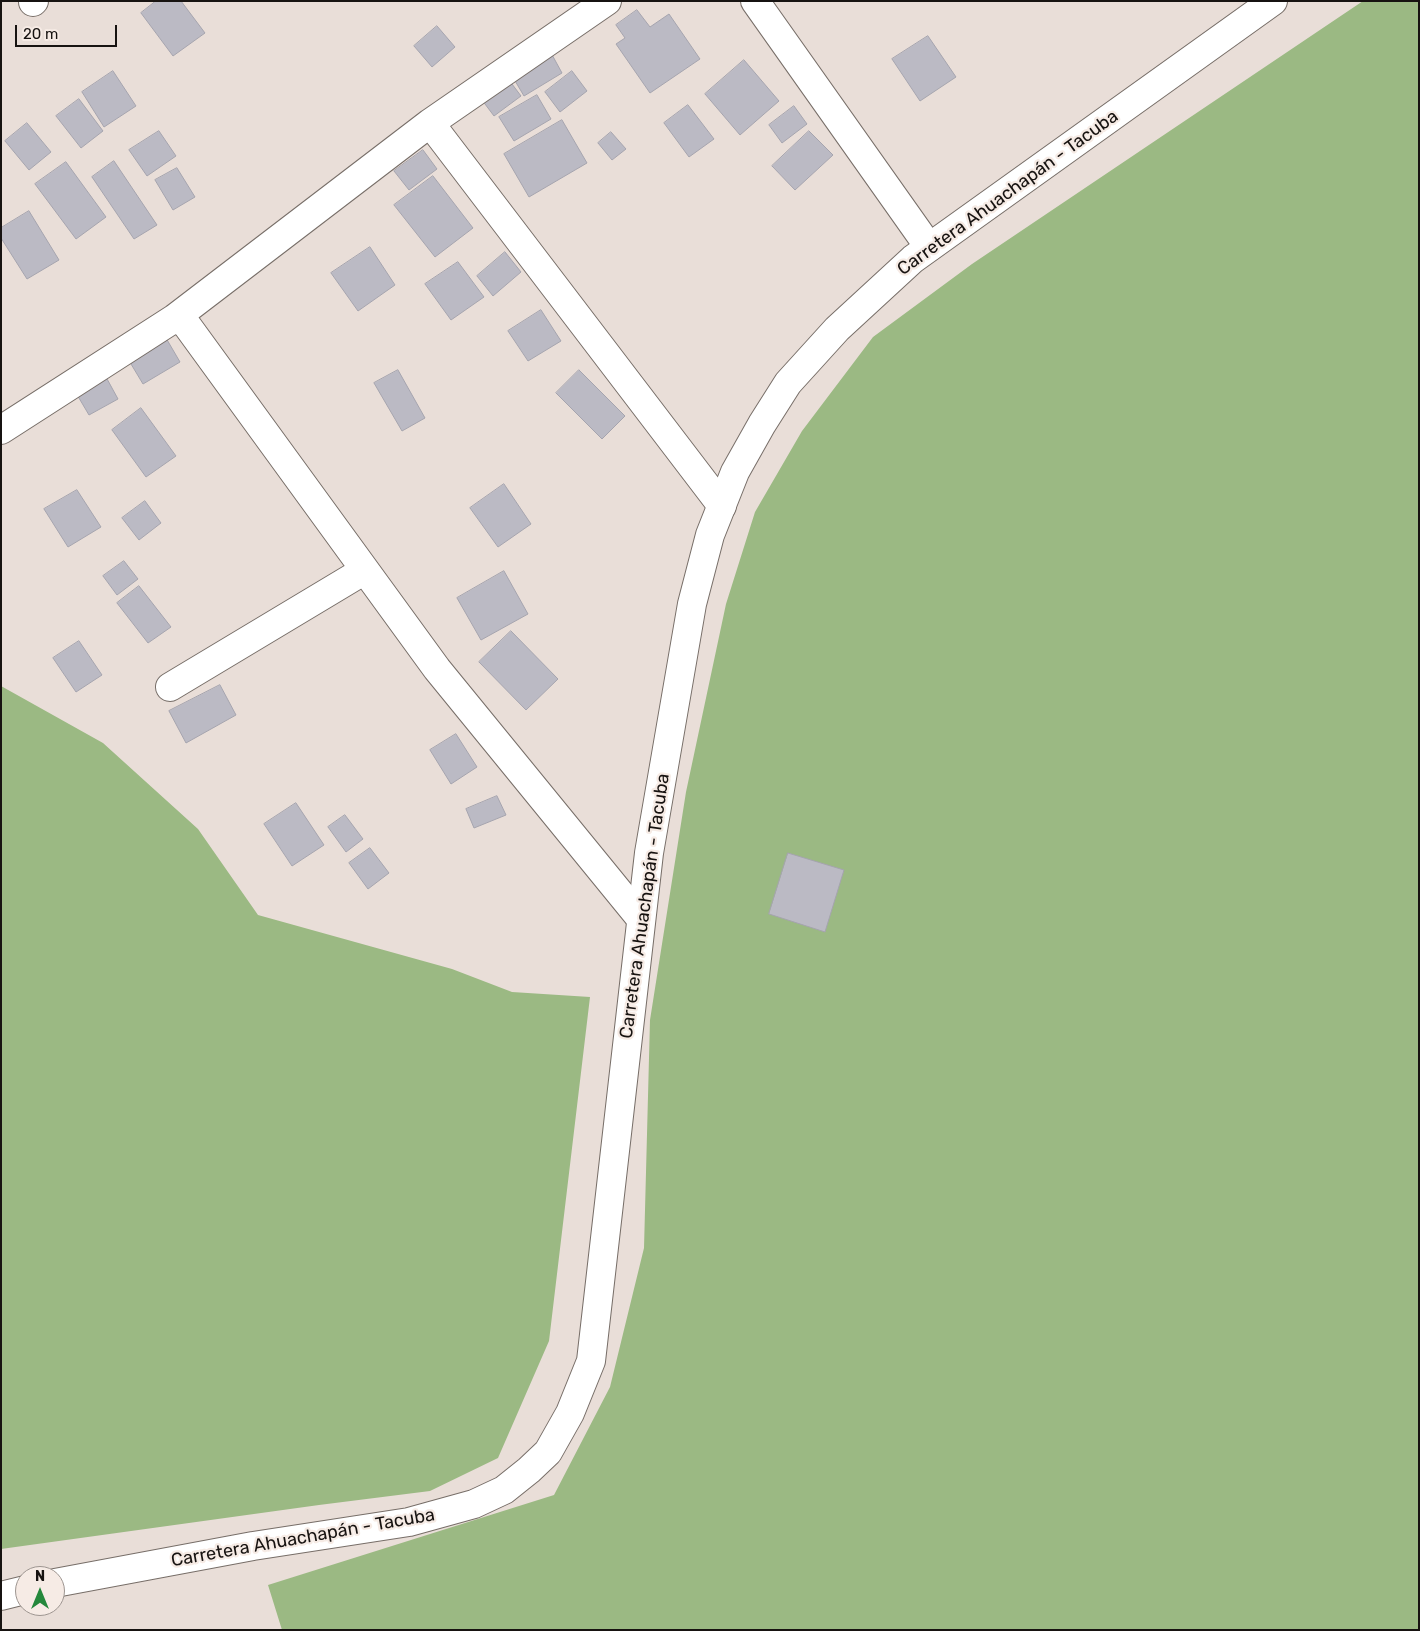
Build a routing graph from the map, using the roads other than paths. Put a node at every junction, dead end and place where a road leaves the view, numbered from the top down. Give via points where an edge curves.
1 (607, 1) edge
2 (755, 1) edge
3 (1273, 1) edge
4 (430, 123) junction
5 (930, 247) junction
6 (175, 318) junction
7 (1, 430) edge
8 (722, 506) junction
9 (365, 570) junction
10 (170, 687) dead end
11 (641, 919) junction
12 (65, 1581) edge
13 (15, 1592) edge
14 (1, 1596) edge

1 - 4 street
2 - 5 street
3 - 5 street, Carretera Ahuachapán - Tacuba
4 - 6 street
4 - 8 street
5 - 8 street, Carretera Ahuachapán - Tacuba via 837,329 788,383 735,472
6 - 7 street
6 - 9 street via 186,324
8 - 11 street, Carretera Ahuachapán - Tacuba via 710,536 692,604 648,853
9 - 10 street
9 - 11 street via 437,669
11 - 12 street, Carretera Ahuachapán - Tacuba via 591,1361 570,1413 548,1452 504,1490 474,1504 409,1522
13 - 14 street

